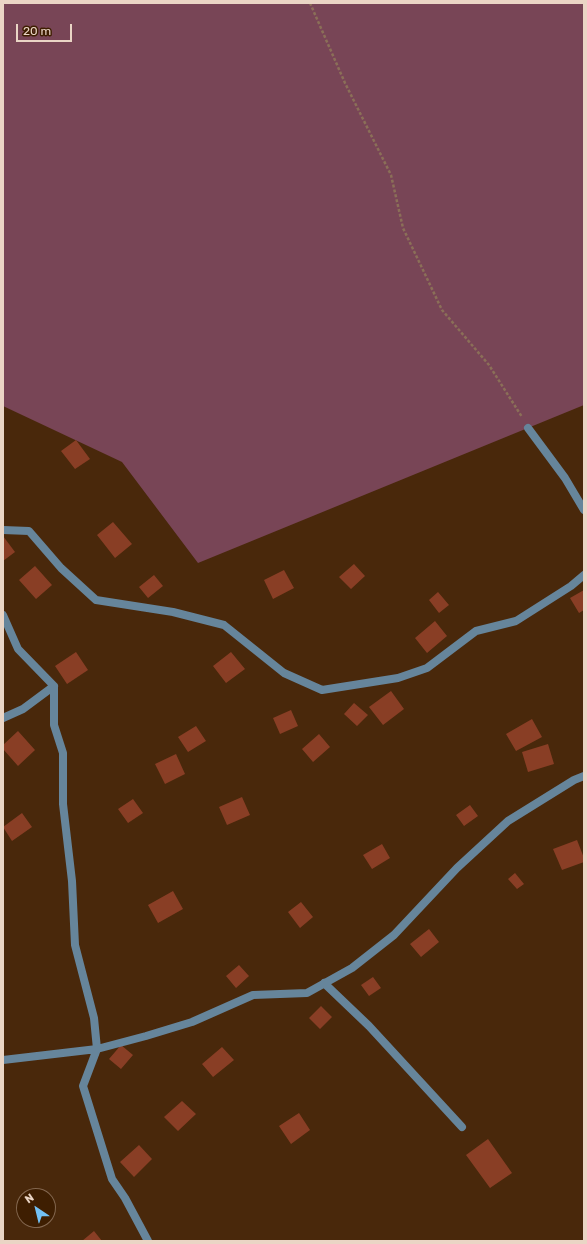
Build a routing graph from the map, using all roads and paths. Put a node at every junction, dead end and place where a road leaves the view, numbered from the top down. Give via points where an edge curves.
1 (310, 3) edge
2 (528, 428) joint
3 (584, 510) edge
4 (3, 530) edge
5 (584, 575) edge
6 (3, 615) edge
7 (54, 686) junction
8 (3, 718) edge
9 (584, 776) edge
10 (324, 983) junction
11 (96, 1049) junction
12 (3, 1060) edge
13 (462, 1127) dead end
14 (148, 1241) edge

1 - 2 path via 345,83 391,175 403,228 442,310 489,365
2 - 3 street via 565,478
4 - 5 street via 28,531 61,568 96,600 173,612 224,625 284,673 322,690 398,678 427,668 476,631 516,621
6 - 7 street via 18,649
7 - 8 street via 23,709
7 - 11 street via 54,725 63,753 63,804 72,881 75,945 94,1018
9 - 10 street via 508,821 457,868 394,935 352,968
10 - 11 street via 307,992 253,995 192,1022
10 - 13 street via 369,1026
11 - 12 street
11 - 14 street via 83,1086 112,1179

